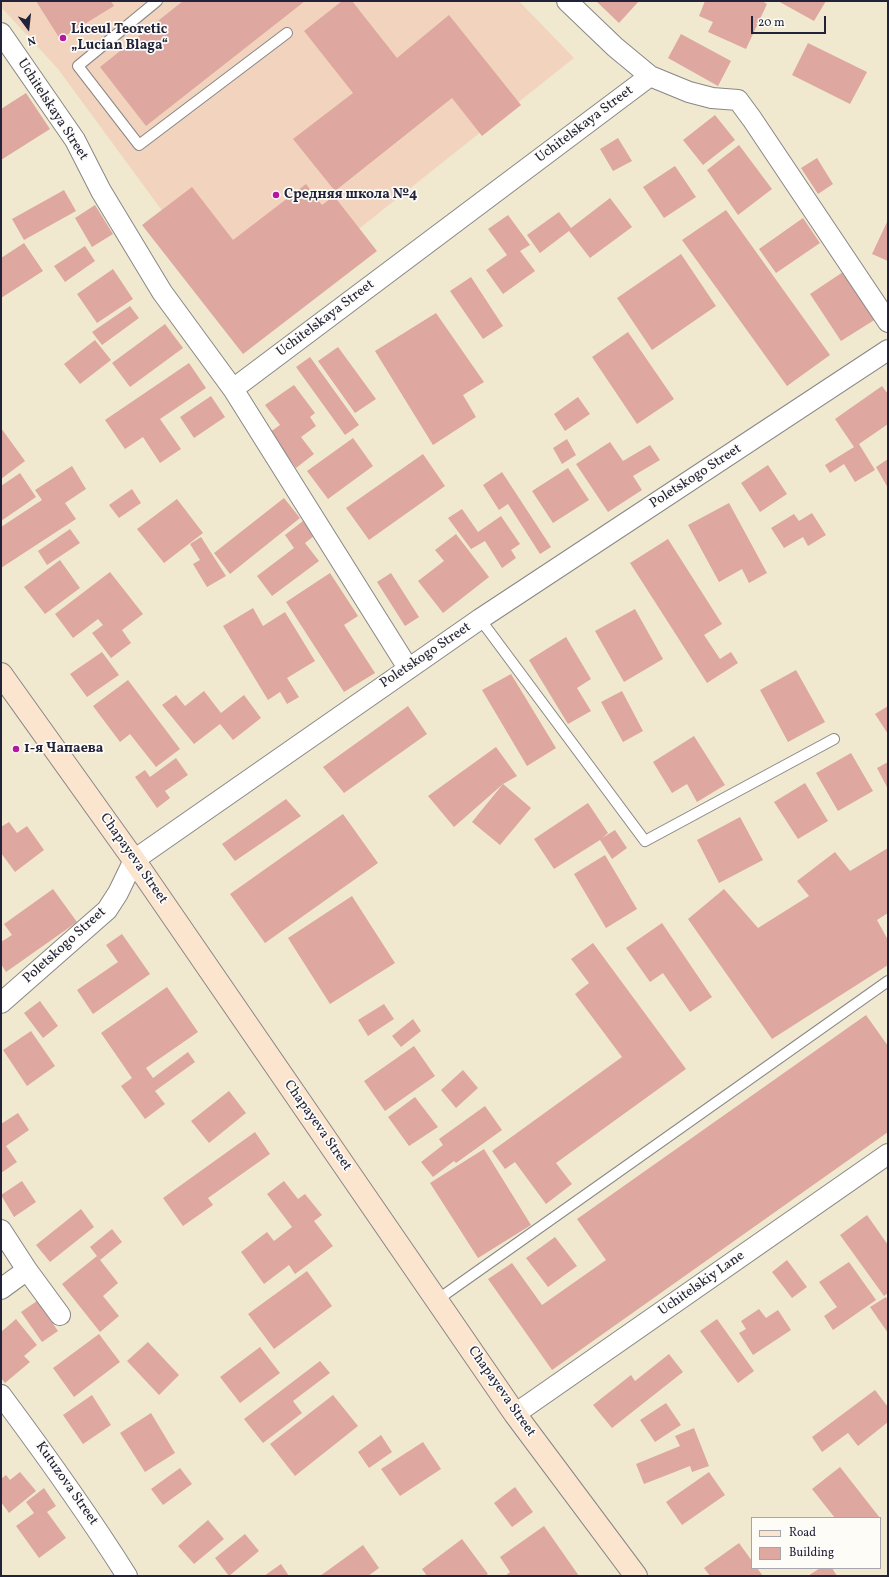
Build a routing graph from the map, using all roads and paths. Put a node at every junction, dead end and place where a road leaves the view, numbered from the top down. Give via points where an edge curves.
1 (157, 1) edge
2 (567, 1) edge
3 (1, 33) edge
4 (287, 34) dead end
5 (650, 76) junction
6 (888, 322) edge
7 (888, 350) edge
8 (233, 390) junction
9 (480, 619) junction
10 (408, 668) junction
11 (1, 674) edge
12 (834, 739) dead end
13 (134, 860) junction
14 (888, 981) edge
15 (1, 1003) edge
16 (888, 1154) edge
17 (1, 1230) edge
18 (27, 1270) junction
19 (1, 1289) edge
20 (437, 1300) junction
21 (60, 1315) dead end
22 (1, 1395) edge
23 (515, 1414) junction
24 (127, 1576) edge
25 (636, 1576) edge

1 - 4 lane via 78,66 139,145
2 - 5 street
3 - 8 street, Uchitelskaya Street via 75,140 101,191 162,292
5 - 6 street via 689,92 712,98 738,100
5 - 8 street, Uchitelskaya Street
7 - 9 street, Poletskogo Street
8 - 10 street, Uchitelskaya Street
9 - 10 street, Poletskogo Street
9 - 12 lane via 645,841
10 - 13 street, Poletskogo Street
11 - 13 street, Chapayeva Street
13 - 15 street, Poletskogo Street via 107,910
13 - 20 street, Chapayeva Street
14 - 20 lane
16 - 23 street, Uchitelskiy Lane
17 - 18 street
18 - 19 street
18 - 21 street
20 - 23 street, Chapayeva Street
22 - 24 street, Kutuzova Street via 105,1540
23 - 25 street, Chapayeva Street

